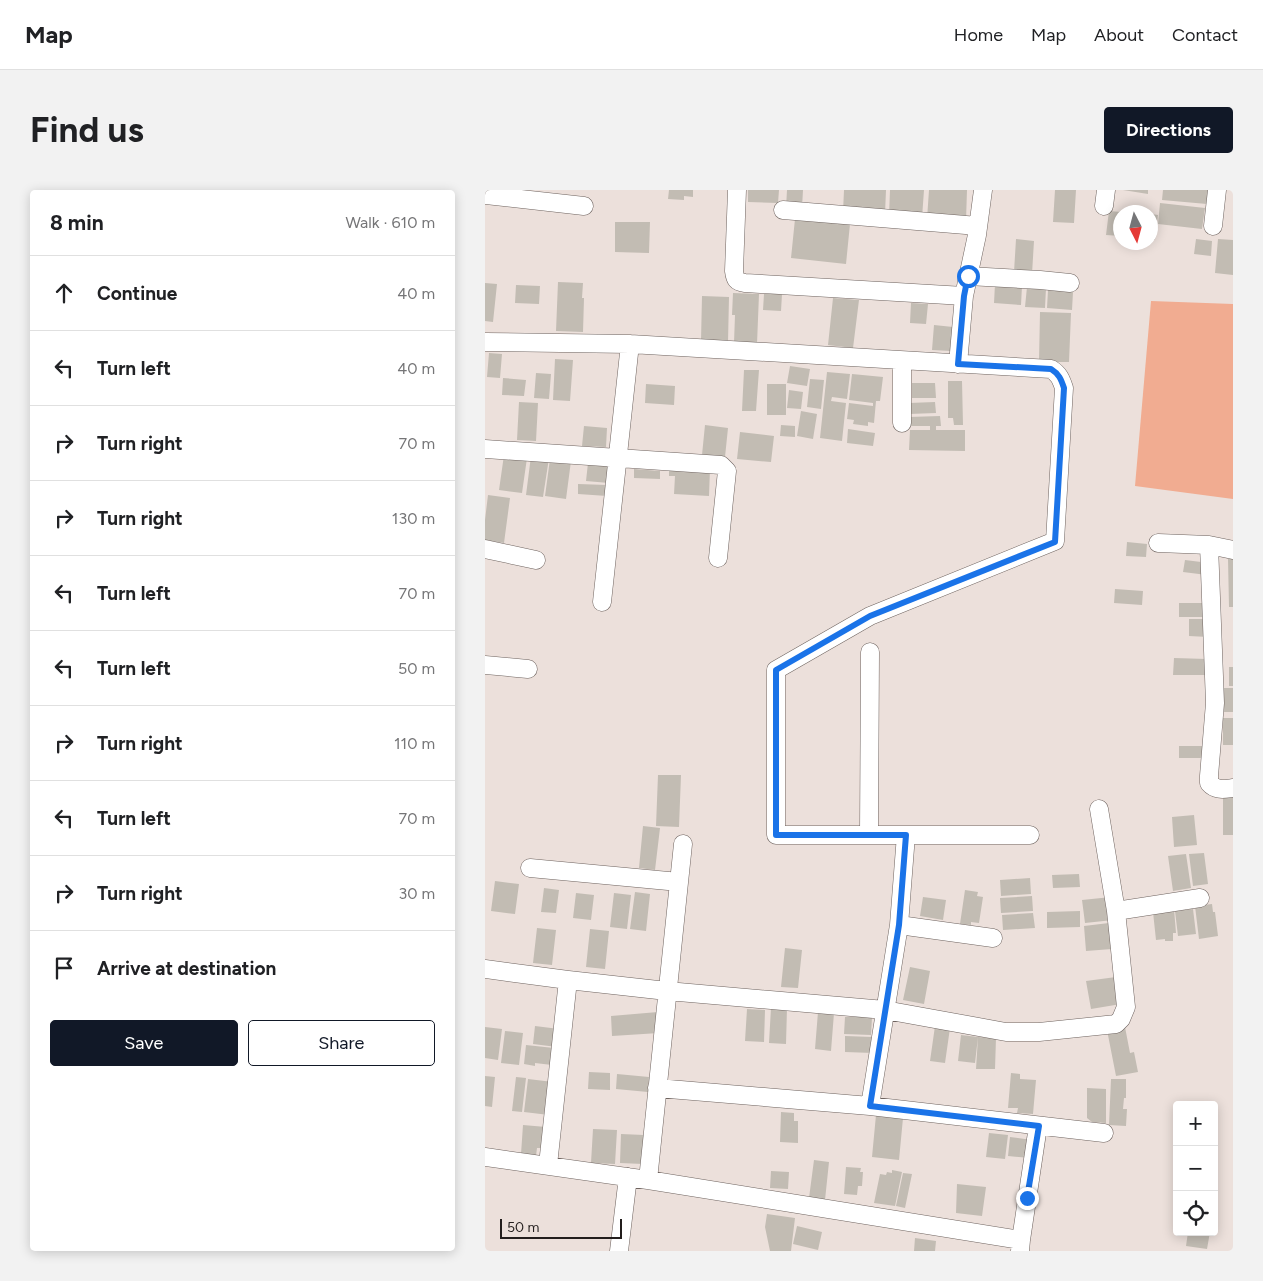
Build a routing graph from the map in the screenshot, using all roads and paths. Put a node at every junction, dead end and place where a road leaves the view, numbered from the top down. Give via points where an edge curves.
1 (737, 190) edge
2 (1217, 190) edge
3 (983, 192) edge
4 (485, 195) edge
5 (584, 206) dead end
6 (783, 210) dead end
7 (979, 220) junction
8 (1213, 226) dead end
9 (968, 276) junction
10 (1070, 283) dead end
11 (964, 296) junction
12 (485, 342) edge
13 (630, 344) junction
14 (902, 361) junction
15 (958, 364) junction
16 (902, 423) dead end
17 (485, 449) edge
18 (617, 458) junction
19 (1158, 543) dead end
20 (1209, 545) junction
21 (485, 549) edge
22 (1233, 550) edge
23 (718, 558) dead end
24 (536, 560) dead end
25 (602, 602) dead end
26 (870, 652) dead end
27 (485, 665) edge
28 (528, 668) dead end
29 (1233, 788) edge
30 (1099, 809) dead end
31 (906, 835) junction
32 (869, 836) junction
33 (1030, 836) dead end
34 (683, 844) dead end
35 (530, 868) dead end
36 (679, 882) junction
37 (1200, 898) dead end
38 (1116, 911) junction
39 (899, 925) junction
40 (993, 938) dead end
41 (485, 969) edge
42 (568, 980) junction
43 (667, 991) junction
44 (885, 1010) junction
45 (657, 1088) junction
46 (870, 1106) junction
47 (1039, 1126) junction
48 (1104, 1133) dead end
49 (485, 1157) edge
50 (548, 1165) junction
51 (628, 1177) junction
52 (648, 1180) junction
53 (1021, 1246) edge
54 (619, 1251) edge

1 - 11 street via 737,281
2 - 8 street
3 - 7 street
4 - 5 street
6 - 7 street
7 - 9 street
9 - 10 street
9 - 11 street
11 - 15 street
12 - 13 street
13 - 14 street
13 - 18 street
14 - 15 street
14 - 16 street
15 - 32 street via 1051,369 1061,379 1064,388 1055,542 870,616 776,670 776,835
17 - 18 street
18 - 23 street via 721,465 725,468 727,475
18 - 25 street
19 - 20 street
20 - 22 street
20 - 29 street via 1215,703 1209,783 1214,788
21 - 24 street
26 - 32 street
27 - 28 street
30 - 38 street
31 - 32 street
31 - 33 street
31 - 39 street
34 - 36 street
35 - 36 street
36 - 43 street
37 - 38 street
38 - 44 street via 1126,1007 1116,1024 1006,1032
39 - 40 street
39 - 44 street
41 - 42 street
42 - 43 street
42 - 50 street
43 - 44 street
43 - 45 street
44 - 46 street
45 - 46 street
45 - 52 street
46 - 47 street
47 - 48 street
47 - 53 street
49 - 50 street
50 - 51 street
51 - 52 street
51 - 54 street
52 - 53 street

